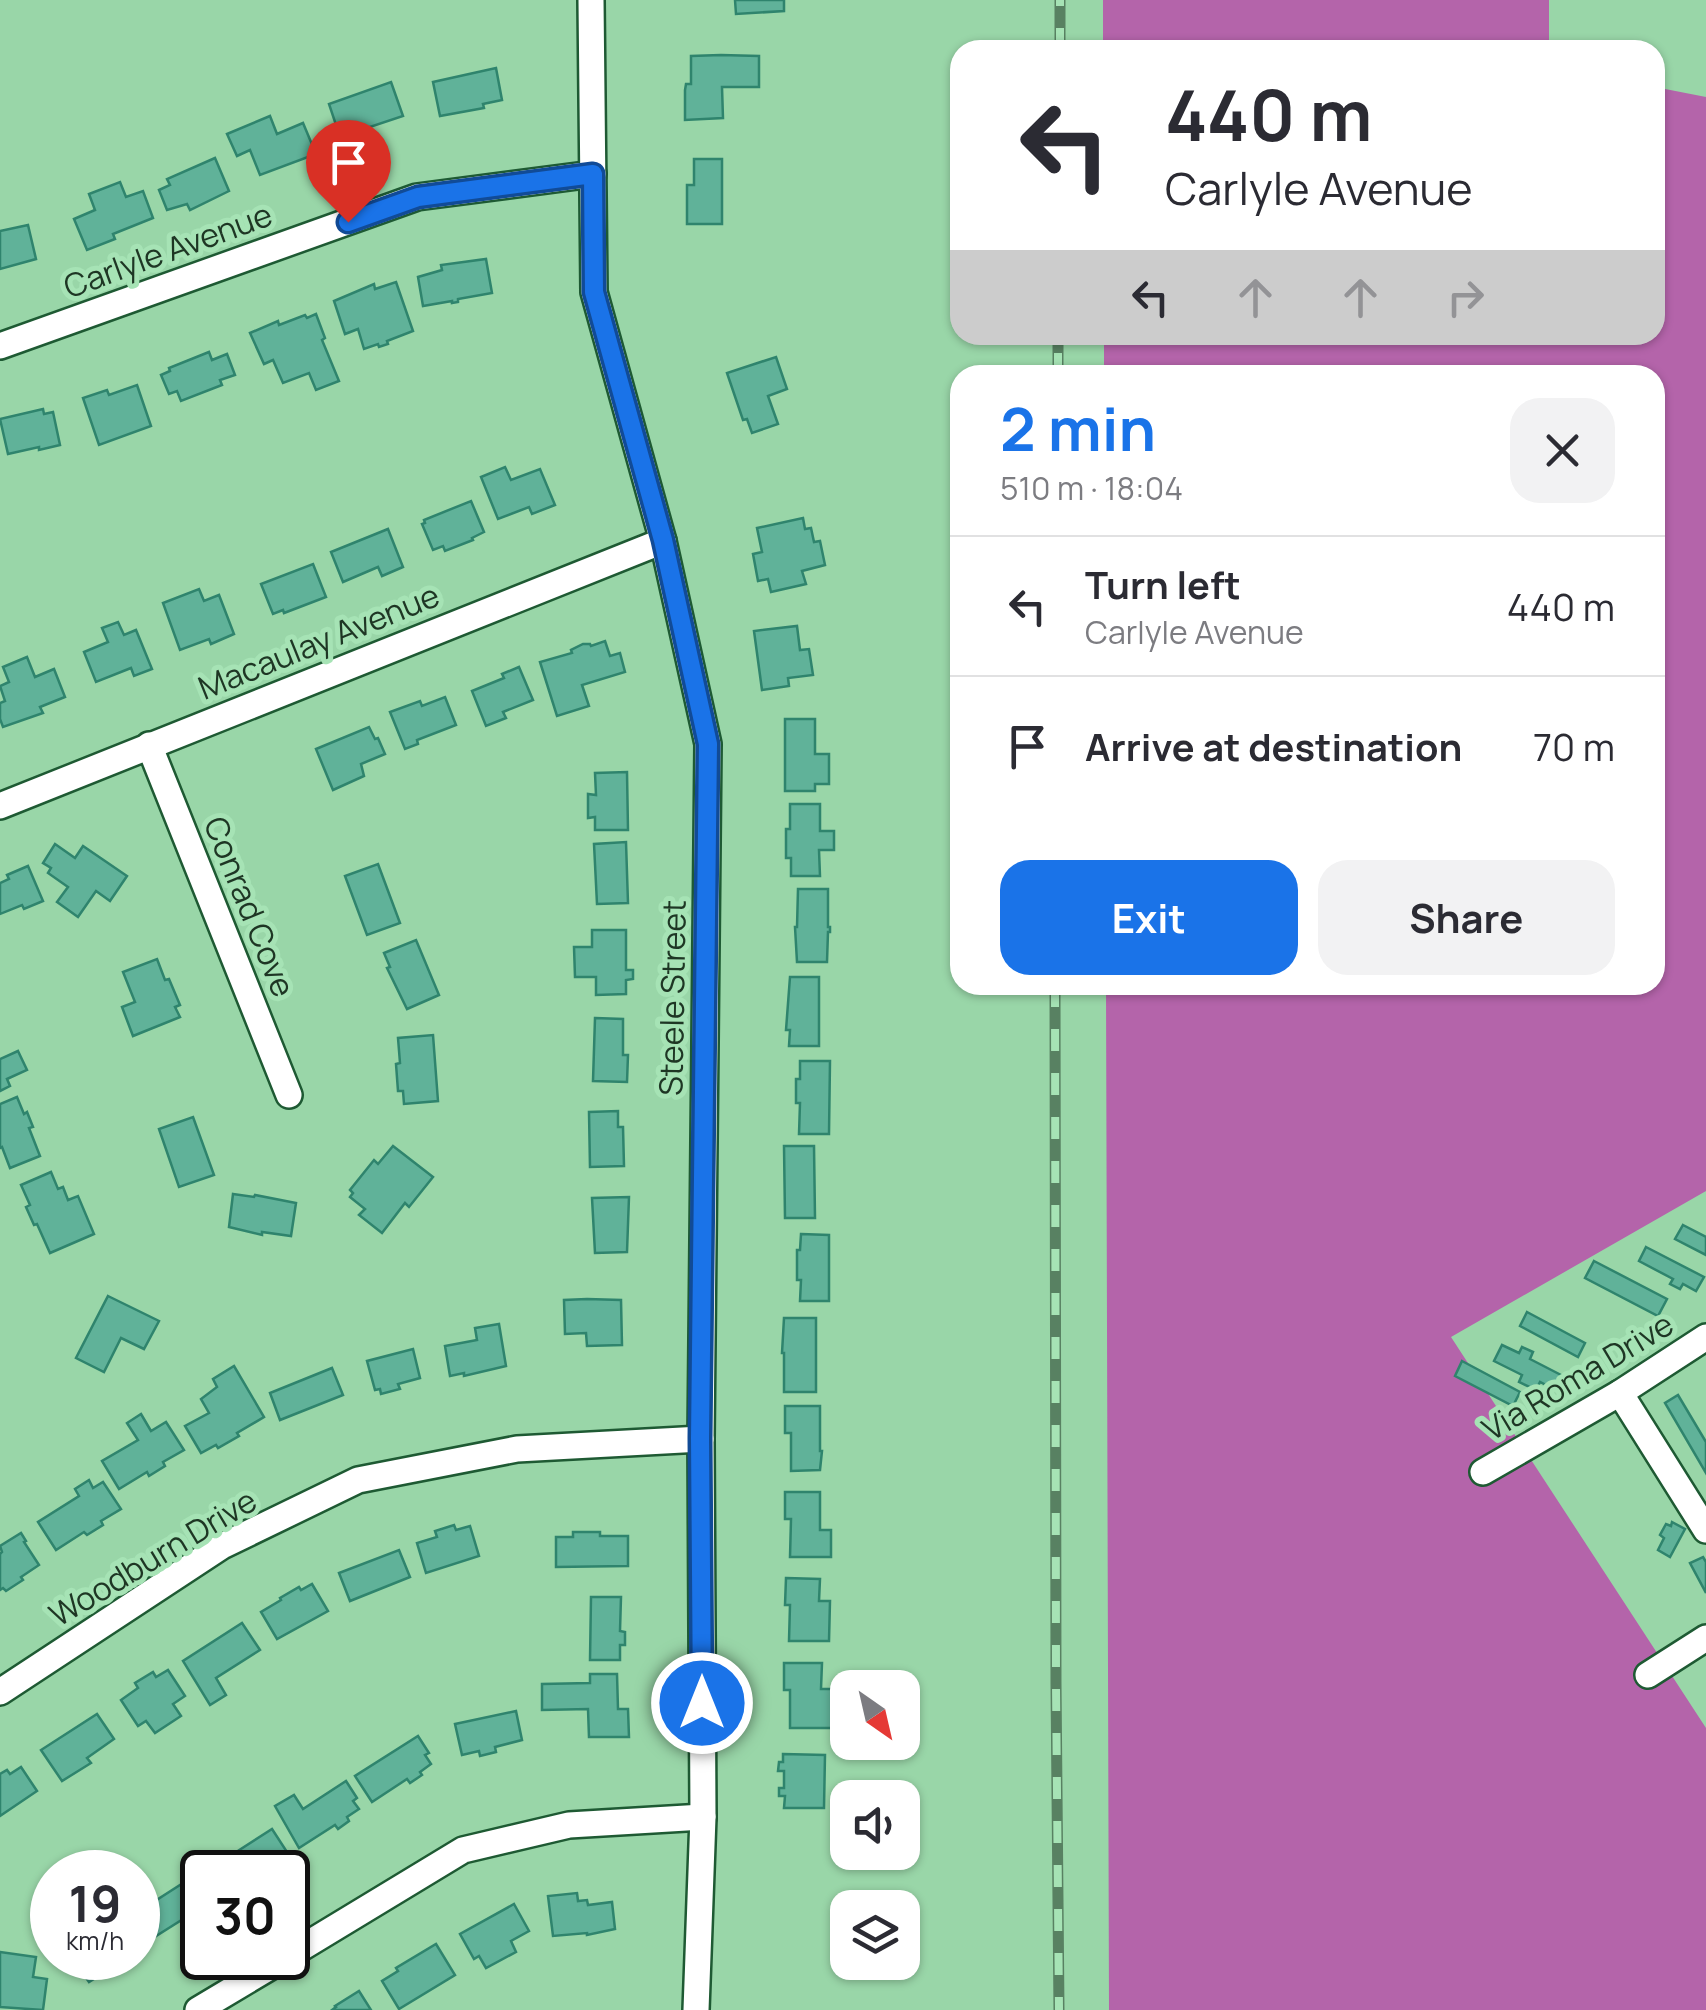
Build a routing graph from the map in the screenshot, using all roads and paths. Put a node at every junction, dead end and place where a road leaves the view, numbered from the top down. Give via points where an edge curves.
1 (591, 0) edge
2 (593, 174) junction
3 (0, 346) edge
4 (663, 540) junction
5 (149, 744) junction
6 (0, 806) edge
7 (289, 1094) dead end
8 (1706, 1337) edge
9 (1620, 1394) junction
10 (700, 1438) junction
11 (1483, 1472) dead end
12 (1706, 1530) edge
13 (1706, 1638) edge
14 (1648, 1675) dead end
15 (0, 1692) edge
16 (703, 1817) junction
17 (310, 1942) edge
18 (248, 1980) edge
19 (198, 2010) edge
20 (696, 2010) edge

1 - 2 street, Steele Street
2 - 3 street, Carlyle Avenue via 418,197
2 - 4 street, Steele Street via 594,292
4 - 5 street, Macaulay Avenue
4 - 10 street, Steele Street via 708,744
5 - 6 street, Macaulay Avenue
5 - 7 street, Conrad Cove
8 - 9 street, Via Roma Drive
9 - 11 street, Via Roma Drive
9 - 12 street
10 - 15 street, Woodburn Drive via 517,1449 358,1480 222,1546
10 - 16 street, Steele Street
13 - 14 street
16 - 17 street via 570,1824 463,1850
16 - 20 street, Steele Street
18 - 19 street

